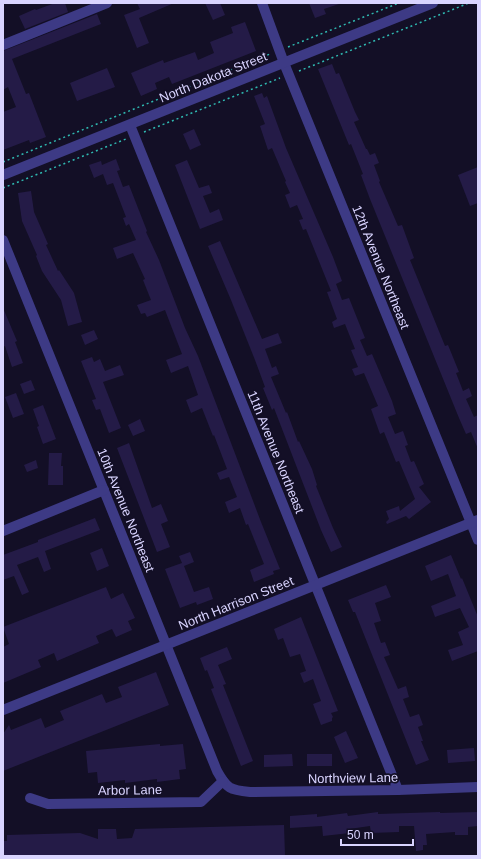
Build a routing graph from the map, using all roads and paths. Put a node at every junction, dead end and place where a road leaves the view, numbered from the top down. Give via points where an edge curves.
1 (106, 3) edge
2 (262, 3) edge
3 (399, 3) edge
4 (433, 3) edge
5 (469, 3) edge
6 (84, 7) edge
7 (3, 45) edge
8 (280, 50) junction
9 (284, 63) junction
10 (289, 75) junction
11 (130, 125) junction
12 (134, 136) junction
13 (3, 162) edge
14 (3, 175) edge
15 (3, 188) edge
16 (3, 240) edge
17 (104, 490) junction
18 (474, 522) edge
19 (3, 531) edge
20 (478, 540) edge
21 (315, 586) junction
22 (166, 645) junction
23 (3, 710) edge
24 (225, 784) junction
25 (478, 787) edge
26 (398, 790) junction
27 (30, 798) dead end

1 - 6 street
2 - 8 street, 12th Avenue Northeast
3 - 8 path
4 - 9 street, North Dakota Street
5 - 10 path
6 - 7 street
8 - 9 street, 12th Avenue Northeast
8 - 13 path
9 - 10 street, 12th Avenue Northeast
9 - 11 street, North Dakota Street
10 - 12 path
10 - 18 street, 12th Avenue Northeast
11 - 12 street, 11th Avenue Northeast
11 - 14 street, North Dakota Street
12 - 15 path
12 - 21 street, 11th Avenue Northeast
16 - 17 street, 10th Avenue Northeast
17 - 19 street
17 - 22 street, 10th Avenue Northeast
18 - 20 street, 12th Avenue Northeast
18 - 21 street, North Harrison Street
21 - 22 street, North Harrison Street
21 - 26 street, 11th Avenue Northeast
22 - 23 street, North Harrison Street
22 - 24 street, 10th Avenue Northeast via 217,771
24 - 26 street, Northview Lane via 236,790 250,792
24 - 27 street, Arbor Lane via 201,802 48,804
25 - 26 street, Northview Lane

